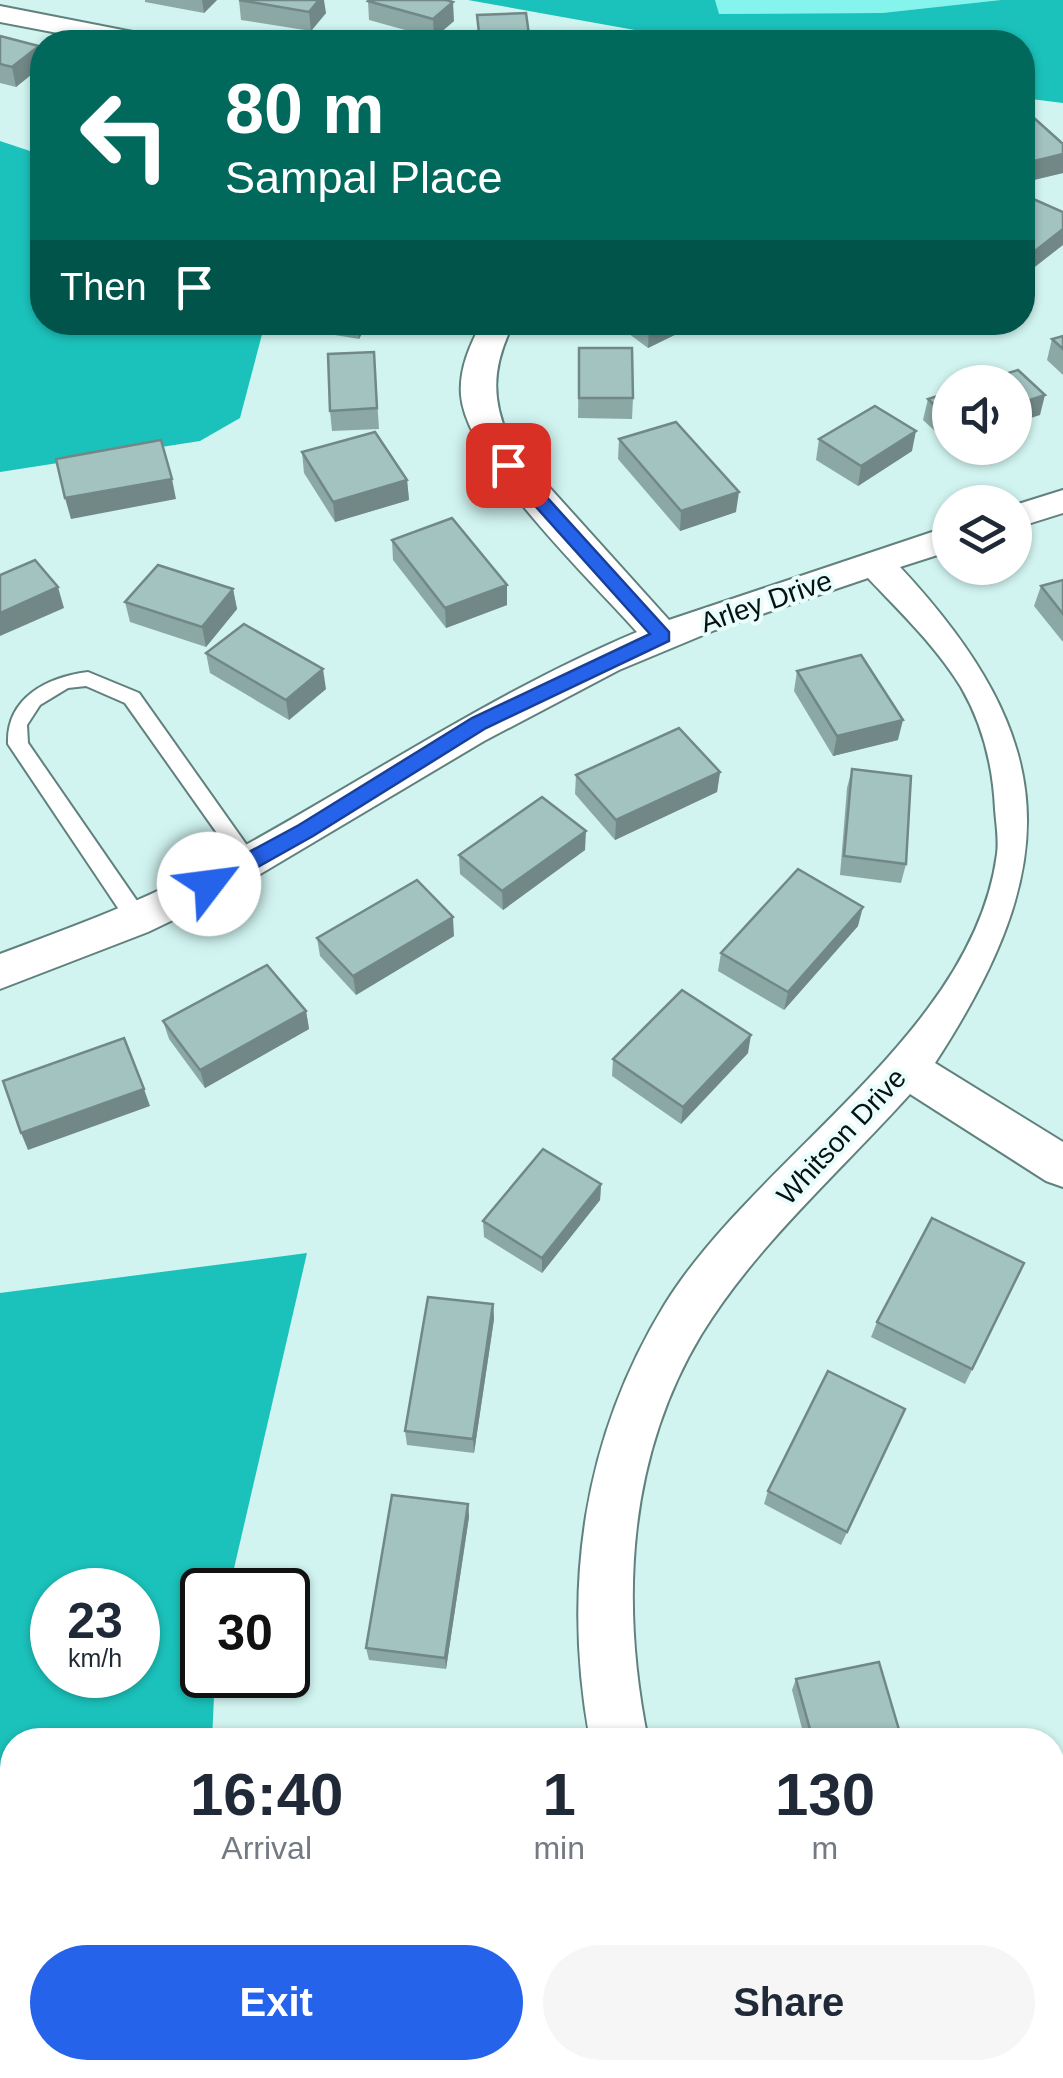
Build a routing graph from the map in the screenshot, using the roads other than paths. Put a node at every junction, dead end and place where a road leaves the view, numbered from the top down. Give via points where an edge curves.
1 (0, 14) edge
2 (82, 30) edge
3 (491, 335) edge
4 (1063, 501) edge
5 (1032, 511) edge
6 (932, 544) edge
7 (875, 563) junction
8 (662, 636) junction
9 (248, 861) junction
10 (136, 917) junction
11 (0, 972) edge
12 (905, 1068) junction
13 (1063, 1168) edge
14 (617, 1728) edge

1 - 2 street
3 - 8 street via 476,374 477,402 493,442
4 - 5 street
6 - 7 street, Arley Drive
7 - 8 street, Arley Drive
7 - 12 street, Whitson Drive via 971,672 1007,744 1020,802 1020,863 1000,928 970,983
8 - 9 street, Arley Drive via 479,723
9 - 10 street, Arley Drive
9 - 10 lane via 132,698 88,679 64,682 34,700 16,724 18,744
10 - 11 street, Arley Drive
12 - 13 street
12 - 14 street, Whitson Drive via 712,1278 654,1375 624,1456 606,1546 604,1657

